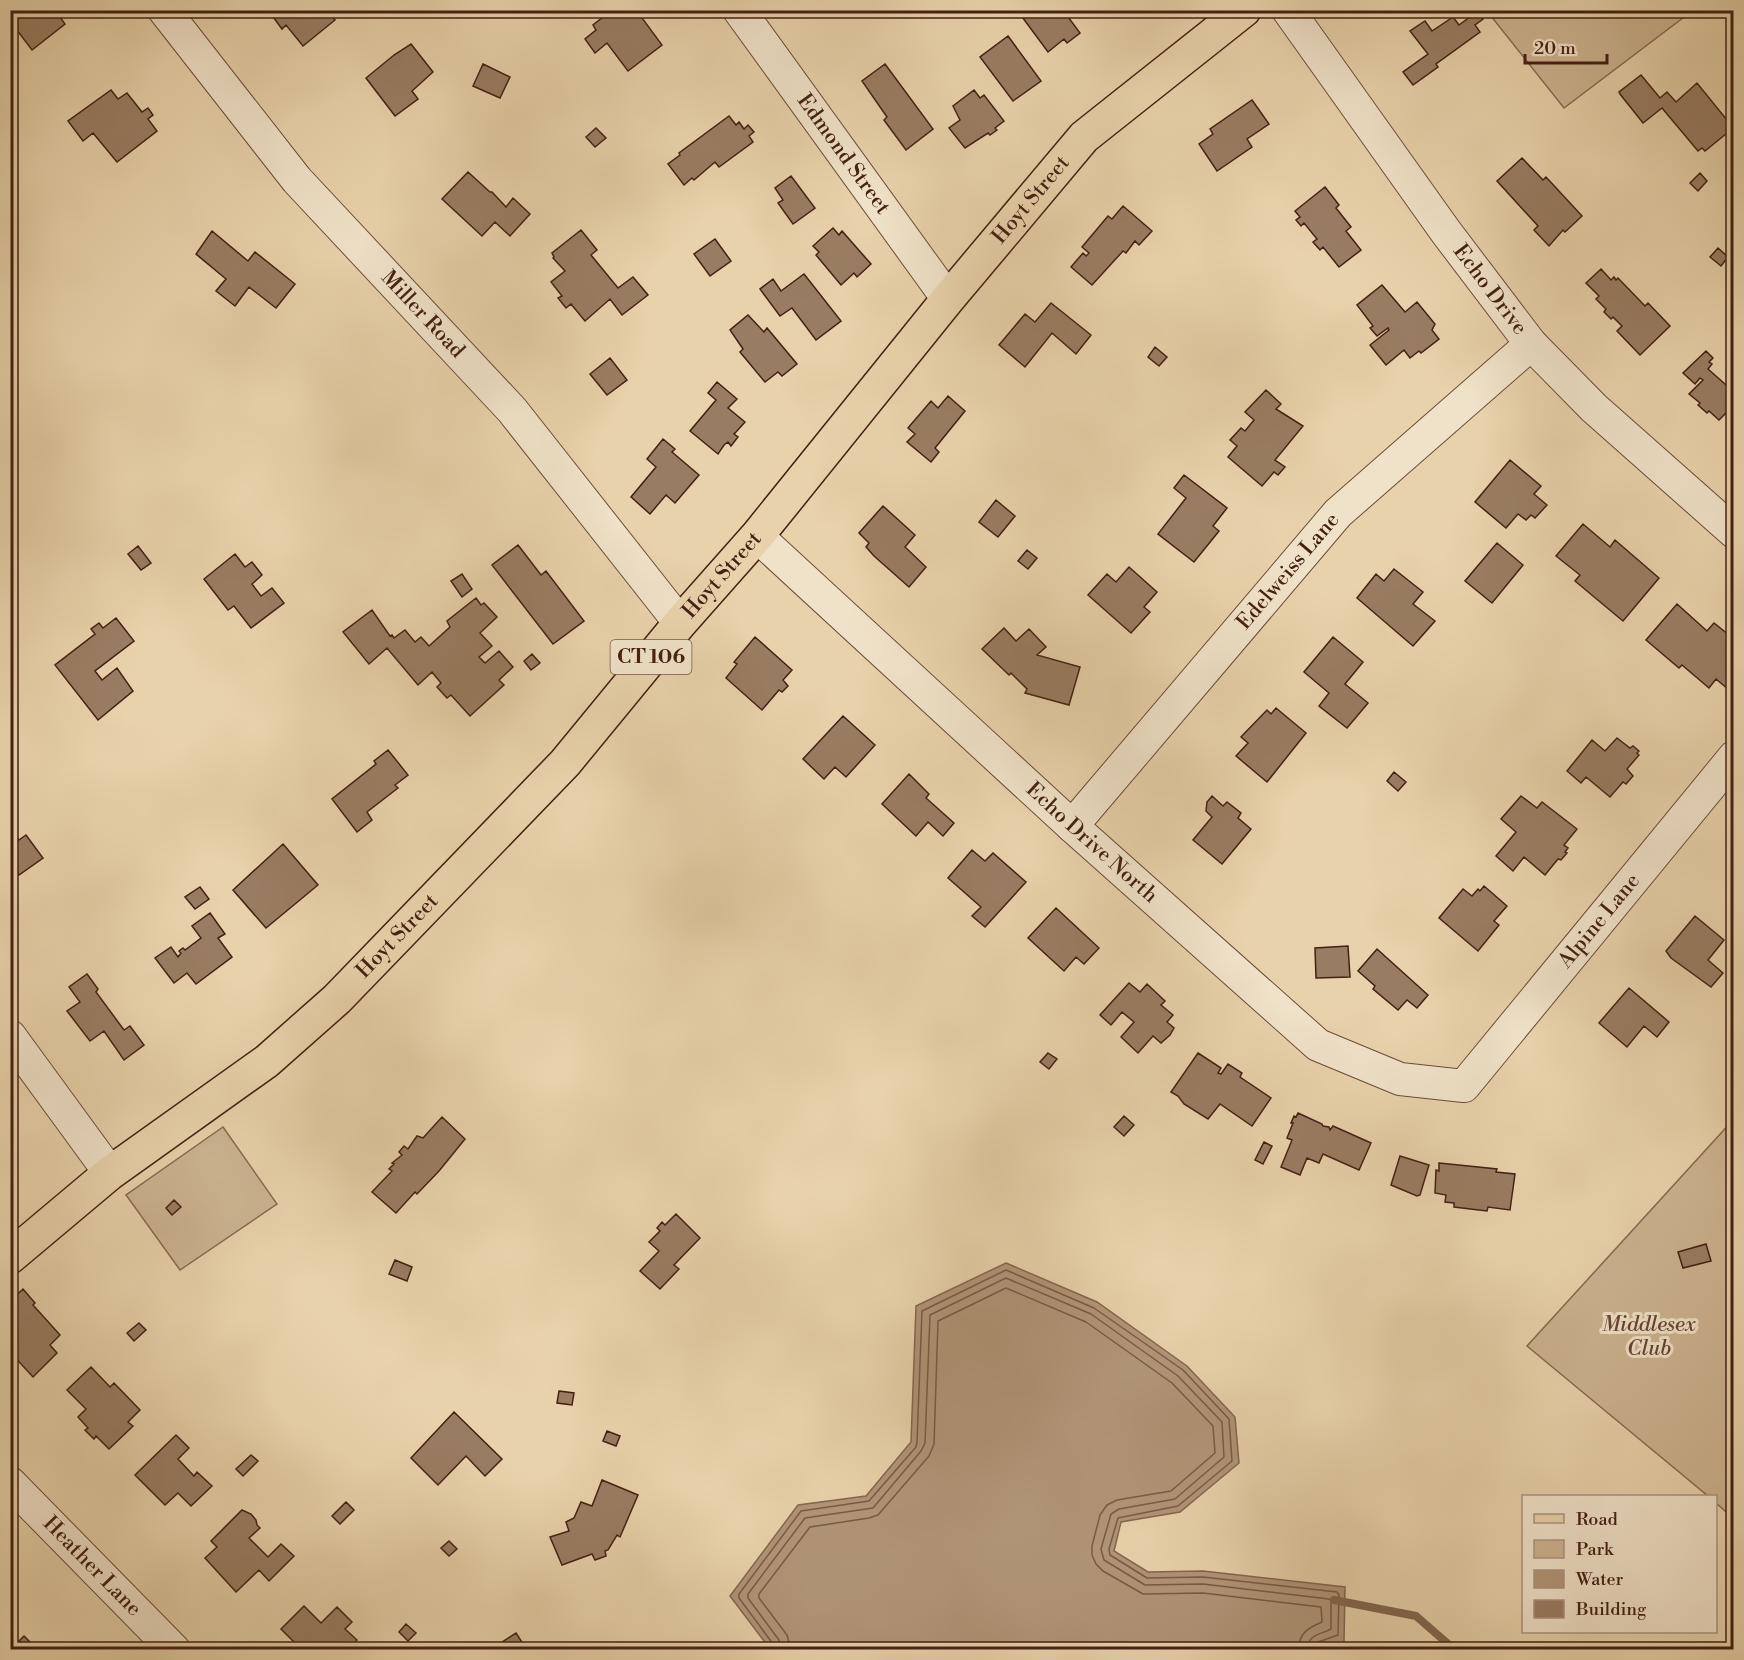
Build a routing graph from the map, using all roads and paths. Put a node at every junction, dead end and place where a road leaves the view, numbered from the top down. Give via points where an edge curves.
1 (164, 10) edge
2 (739, 10) edge
3 (1244, 10) edge
4 (1288, 10) edge
5 (948, 299) junction
6 (1531, 344) junction
7 (1734, 532) edge
8 (757, 536) junction
9 (680, 623) junction
10 (1734, 758) edge
11 (1072, 826) junction
12 (10, 1036) edge
13 (1464, 1086) joint
14 (110, 1173) junction
15 (10, 1257) edge
16 (10, 1483) edge
17 (174, 1650) edge

1 - 9 street, Miller Road via 297,180 512,410
2 - 5 street, Edmond Street
3 - 5 main road, Hoyt Street / CT 106 via 1084,137
4 - 6 street, Echo Drive
5 - 8 main road, Hoyt Street / CT 106
6 - 7 street, Echo Drive via 1593,408
6 - 11 street, Edelweiss Lane via 1338,513
8 - 9 main road, Hoyt Street / CT 106
8 - 11 street, Echo Drive North
9 - 14 main road, Hoyt Street / CT 106 via 565,763 337,999 267,1061
10 - 13 street, Alpine Lane
11 - 13 street, Echo Drive North via 1318,1045 1400,1079
12 - 14 street
14 - 15 main road, Hoyt Street / CT 106
16 - 17 street, Heather Lane

